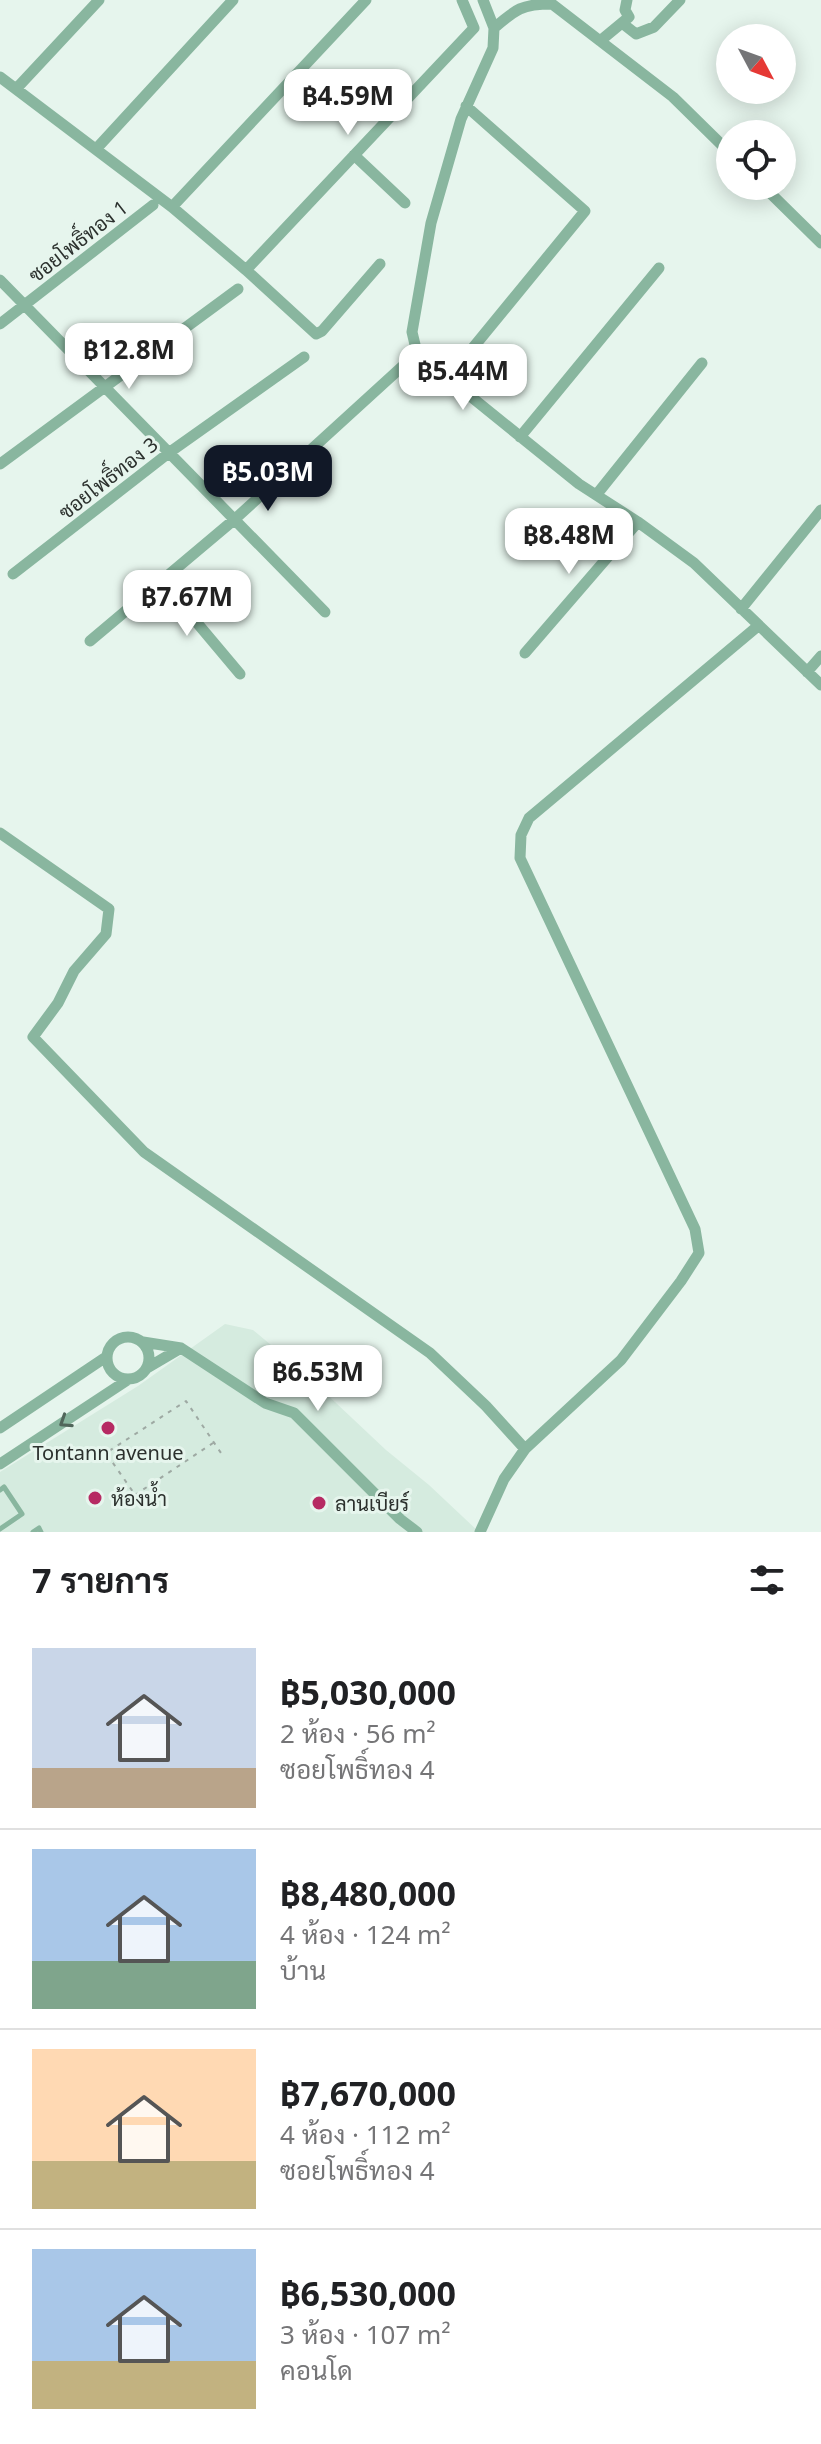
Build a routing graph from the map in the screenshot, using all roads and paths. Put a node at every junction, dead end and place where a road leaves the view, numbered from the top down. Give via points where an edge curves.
1 (99, 0) edge
2 (233, 0) edge
3 (366, 0) edge
4 (462, 0) edge
5 (483, 0) edge
6 (627, 0) edge
7 (680, 0) edge
8 (622, 23) junction
9 (494, 28) junction
10 (600, 41) junction
11 (0, 77) edge
12 (16, 89) junction
13 (466, 106) junction
14 (716, 139) edge
15 (97, 148) junction
16 (354, 155) junction
17 (777, 200) edge
18 (405, 203) dead end
19 (153, 205) dead end
20 (172, 207) junction
21 (821, 243) edge
22 (380, 264) dead end
23 (659, 268) dead end
24 (246, 270) junction
25 (0, 280) edge
26 (238, 289) dead end
27 (26, 305) junction
28 (0, 324) edge
29 (417, 353) junction
30 (304, 357) dead end
31 (702, 363) dead end
32 (449, 377) junction
33 (105, 386) junction
34 (520, 437) junction
35 (170, 452) junction
36 (0, 464) edge
37 (597, 494) junction
38 (821, 510) edge
39 (235, 519) junction
40 (638, 522) junction
41 (13, 574) dead end
42 (161, 580) junction
43 (741, 609) junction
44 (325, 612) dead end
45 (758, 626) junction
46 (90, 641) dead end
47 (525, 653) dead end
48 (821, 656) edge
49 (807, 672) junction
50 (240, 674) dead end
51 (821, 685) edge
52 (0, 833) edge
53 (143, 1342) junction
54 (181, 1348) junction
55 (106, 1357) junction
56 (147, 1368) junction
57 (129, 1379) junction
58 (0, 1428) edge
59 (214, 1442) junction
60 (525, 1449) junction
61 (221, 1453) dead end
62 (0, 1464) edge
63 (0, 1490) edge
64 (135, 1495) junction
65 (138, 1499) dead end
66 (0, 1529) edge
67 (33, 1532) edge
68 (41, 1532) edge
69 (417, 1532) edge
70 (480, 1532) edge

1 - 12 street
2 - 15 street
3 - 20 street
4 - 16 street via 474,28
5 - 9 street
6 - 8 street via 629,17
7 - 8 street via 654,27 636,34
8 - 10 street
9 - 10 street via 515,9 552,4
9 - 13 street via 493,48
10 - 14 street via 673,97
11 - 12 street
12 - 15 street
13 - 29 street via 431,223 412,332
13 - 32 street via 585,211
15 - 20 street
16 - 18 street
16 - 24 street
17 - 21 street
19 - 27 street, ซอยโพธิ์ทอง 1
20 - 24 street
22 - 24 street via 316,334
23 - 34 street
25 - 27 street
26 - 33 street
27 - 28 street, ซอยโพธิ์ทอง 1
27 - 33 street
29 - 32 street
29 - 39 street
30 - 35 street, ซอยโพธิ์ทอง 3
31 - 37 street
32 - 34 street
33 - 35 street
33 - 36 street
34 - 37 street
35 - 39 street
35 - 41 street, ซอยโพธิ์ทอง 3
37 - 40 street
38 - 43 street
39 - 42 street
39 - 44 street
40 - 43 street via 694,563
40 - 47 street
42 - 46 street
42 - 50 street
43 - 45 street
45 - 49 street
45 - 60 street via 529,818 521,835 520,858 695,1229 699,1253 621,1360
48 - 49 street
49 - 51 street
52 - 60 street via 109,909 106,934 74,971 33,1037 144,1152 430,1353
53 - 54 street
53 - 55 street via 131,1336 117,1339
53 - 56 street
54 - 56 street
54 - 69 street via 265,1403 294,1413
55 - 57 street via 111,1370
55 - 58 street
56 - 57 street
57 -> 62 street
59 - 61 path
59 - 64 path
59 - 64 path via 186,1401 106,1453
60 - 70 street via 504,1479
63 - 66 lane via 4,1487 22,1514
64 - 65 path
67 - 68 lane

